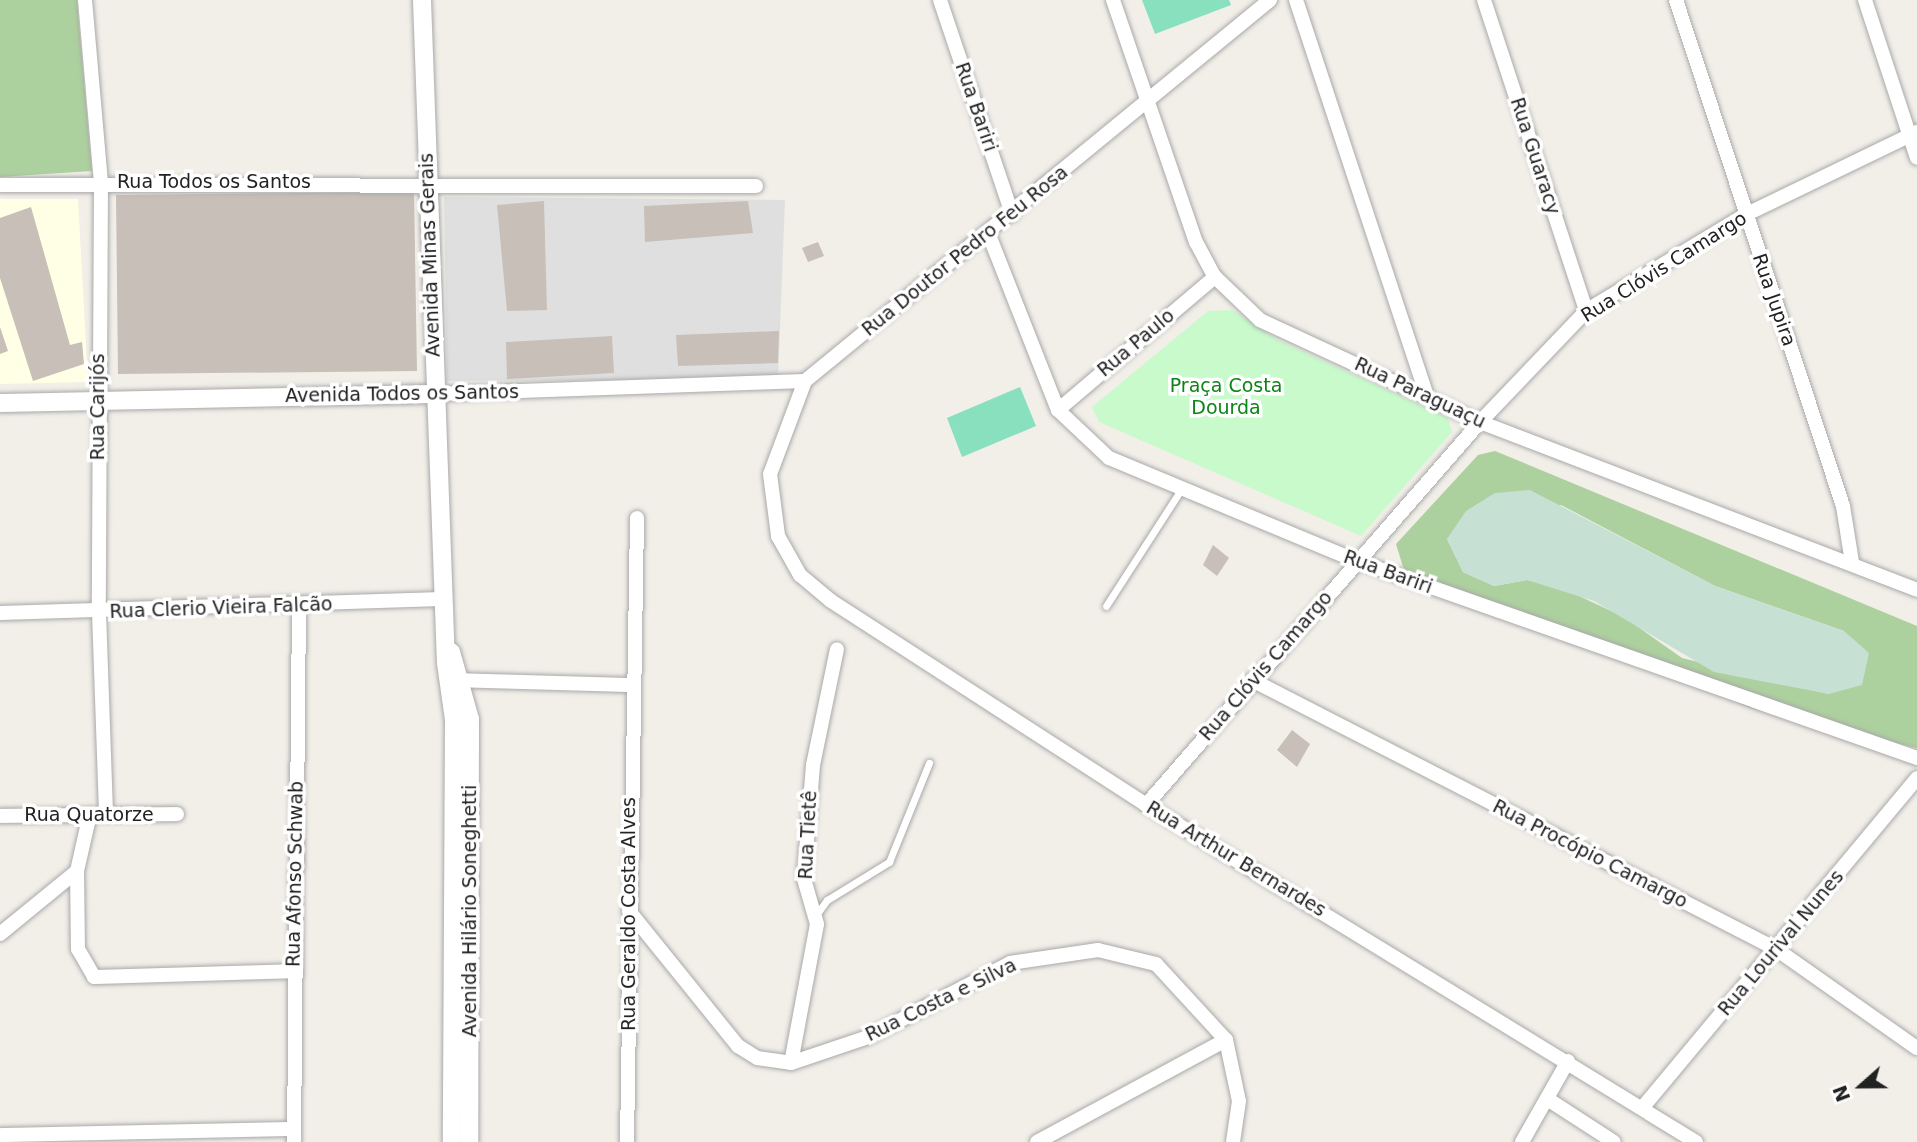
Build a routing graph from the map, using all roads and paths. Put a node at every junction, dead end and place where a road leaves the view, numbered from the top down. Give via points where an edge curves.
1 (85, 0) edge
2 (422, 0) edge
3 (940, 0) edge
4 (1112, 0) edge
5 (1270, 0) edge
6 (1296, 0) edge
7 (1484, 0) edge
8 (1676, 0) edge
9 (1864, 0) edge
10 (1145, 101) junction
11 (1913, 132) edge
12 (1917, 158) edge
13 (101, 182) junction
14 (429, 183) junction
15 (0, 185) edge
16 (756, 186) dead end
17 (1012, 214) junction
18 (1745, 215) junction
19 (989, 234) junction
20 (1215, 277) junction
21 (1586, 311) junction
22 (805, 381) junction
23 (434, 394) junction
24 (1427, 395) junction
25 (98, 400) junction
26 (0, 403) edge
27 (1058, 410) junction
28 (1480, 422) junction
29 (1180, 491) junction
30 (637, 518) dead end
31 (1357, 561) junction
32 (1852, 562) junction
33 (1917, 590) edge
34 (443, 599) junction
35 (299, 605) junction
36 (1106, 606) dead end
37 (99, 612) junction
38 (0, 613) edge
39 (837, 649) dead end
40 (455, 680) junction
41 (1252, 681) junction
42 (630, 685) junction
43 (1917, 758) edge
44 (929, 763) dead end
45 (1917, 778) edge
46 (1146, 805) junction
47 (90, 814) junction
48 (106, 814) junction
49 (177, 814) dead end
50 (0, 816) edge
51 (77, 871) junction
52 (629, 911) junction
53 (815, 916) junction
54 (0, 934) edge
55 (1776, 949) junction
56 (293, 971) junction
57 (1226, 1041) junction
58 (1917, 1048) edge
59 (1568, 1061) junction
60 (791, 1063) junction
61 (1549, 1100) junction
62 (1643, 1107) junction
63 (0, 1135) edge
64 (294, 1135) edge
65 (452, 1142) edge
66 (469, 1142) edge
67 (627, 1142) edge
68 (1037, 1142) edge
69 (1233, 1142) edge
70 (1522, 1142) edge
71 (1614, 1142) edge
72 (1696, 1142) edge

1 - 13 street, Rua Carijós
2 - 14 street, Avenida Minas Gerais
3 - 17 street, Rua Bariri
4 - 10 street, Rua Paraguaçu
5 - 10 street, Rua Doutor Pedro Feu Rosa
6 - 24 street
7 - 21 street, Rua Guaracy
8 - 18 street, Rua Jupira
9 - 11 street
10 - 17 street, Rua Doutor Pedro Feu Rosa
10 - 20 street, Rua Paraguaçu
11 - 12 street
11 - 18 street, Rua Clóvis Camargo
13 - 14 street, Rua Todos os Santos
13 - 15 street, Rua Todos os Santos
13 - 25 street, Rua Carijós
14 - 16 street, Rua Todos os Santos
14 - 23 street, Avenida Minas Gerais
17 - 19 street, Rua Doutor Pedro Feu Rosa
18 - 21 street, Rua Clóvis Camargo
18 - 32 street, Rua Jupira via 1843,506
19 - 22 street, Rua Doutor Pedro Feu Rosa
19 - 27 street, Rua Bariri
20 - 24 street, Rua Paraguaçu via 1260,320
20 - 27 street, Rua Paulo
21 - 28 street, Rua Clóvis Camargo
22 - 23 street, Avenida Todos os Santos
22 - 46 street, Rua Arthur Bernardes via 770,474 771,506 790,559 831,601
23 - 25 street, Avenida Todos os Santos
23 - 34 street, Avenida Minas Gerais
24 - 28 street, Rua Paraguaçu
25 - 26 street, Avenida Todos os Santos
25 - 37 street, Rua Carijós
27 - 29 street, Rua Bariri via 1109,458
28 - 31 street, Rua Clóvis Camargo
28 - 32 street, Rua Paraguaçu
29 - 31 street, Rua Bariri
29 - 36 lane
30 - 42 street, Rua Geraldo Costa Alves
31 - 41 street, Rua Clóvis Camargo
31 - 43 street, Rua Bariri
32 - 33 street, Rua Paraguaçu
34 - 35 street, Rua Clerio Vieira Falcão
34 - 40 street, Avenida Minas Gerais via 444,636
35 - 37 street, Rua Clerio Vieira Falcão
35 - 56 street, Rua Afonso Schwab
37 - 38 street, Rua Clerio Vieira Falcão
37 - 48 street, Rua Carijós
39 - 53 street, Rua Tietê via 813,765 804,879
40 - 42 street
40 - 65 street, Avenida Hilário Soneghetti
40 - 66 street, Avenida Hilário Soneghetti via 470,719
41 - 46 street, Rua Clóvis Camargo
41 - 55 street, Rua Procópio Camargo
42 - 52 street, Rua Geraldo Costa Alves
44 - 53 lane via 889,862 827,900
45 - 55 street, Rua Lourival Nunes
46 - 59 street, Rua Arthur Bernardes
47 - 48 street, Rua Quatorze
47 - 50 street, Rua Quatorze
47 - 51 street
48 - 49 street, Rua Quatorze
51 - 54 street
51 - 56 street via 78,949 94,977
52 - 60 street, Rua Costa e Silva via 738,1046 758,1058
52 - 67 street, Rua Geraldo Costa Alves
53 - 60 street, Rua Tietê
55 - 58 street, Rua Procópio Camargo
55 - 62 street, Rua Lourival Nunes
56 - 64 street, Rua Afonso Schwab
57 - 60 street, Rua Costa e Silva via 1156,964 1097,950 1054,952 1010,963 832,1053
57 - 68 street
57 - 69 street via 1239,1101
59 - 61 street
59 - 62 street, Rua Arthur Bernardes
61 - 70 street
61 - 71 street
62 - 72 street, Rua Arthur Bernardes
63 - 64 street

